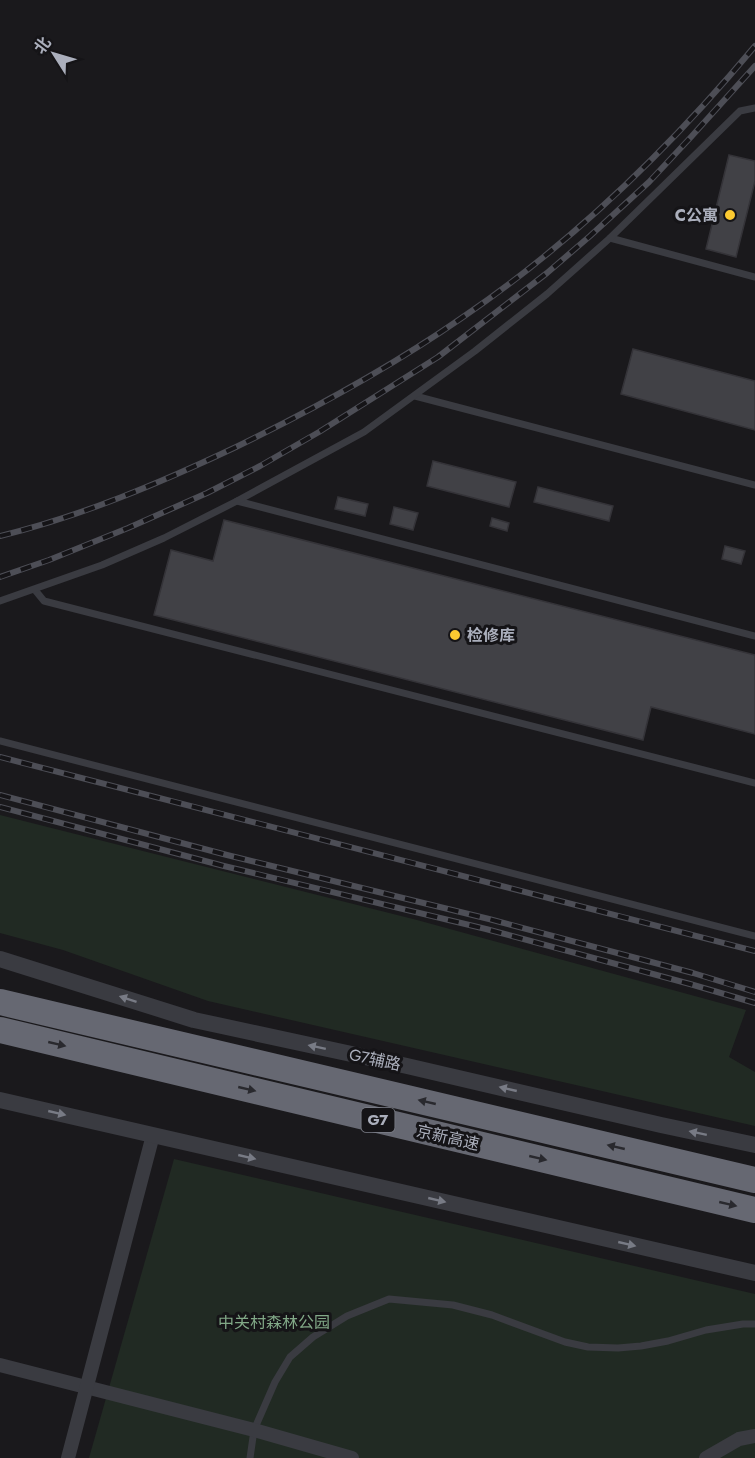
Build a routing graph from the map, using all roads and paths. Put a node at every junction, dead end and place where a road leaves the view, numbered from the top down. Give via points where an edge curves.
1 (755, 108) edge
2 (610, 238) junction
3 (755, 277) edge
4 (416, 396) junction
5 (755, 485) edge
6 (237, 501) junction
7 (35, 590) junction
8 (0, 601) edge
9 (755, 636) edge
10 (0, 741) edge
11 (755, 783) edge
12 (755, 936) edge
13 (0, 959) edge
14 (0, 997) edge
15 (0, 1002) edge
16 (33, 1009) junction
17 (6, 1033) edge
18 (0, 1100) edge
19 (153, 1135) junction
20 (755, 1145) edge
21 (755, 1180) edge
22 (755, 1210) edge
23 (755, 1273) edge
24 (755, 1324) edge
25 (0, 1365) edge
26 (86, 1387) junction
27 (254, 1430) junction
28 (755, 1436) edge
29 (68, 1458) edge
30 (250, 1458) edge
31 (352, 1458) edge
32 (706, 1458) edge

1 - 2 lane via 740,111
2 - 3 lane
2 - 4 lane via 547,294
4 - 5 lane
4 - 6 lane via 364,432
6 - 7 lane via 164,538
6 - 9 lane
7 - 8 lane
7 - 11 lane via 44,602
10 - 12 lane
20 -> 13 street, G7辅路 via 194,1020
14 - 16 highway
15 - 16 highway, 京新高速 / G7
21 -> 16 highway, 京新高速 / G7
17 -> 22 highway, 京新高速 / G7
18 -> 19 street
19 -> 23 street
19 - 26 street
24 - 27 lane via 706,1330 641,1346 588,1347 453,1305 389,1299 347,1316 290,1357
25 - 26 street
26 - 27 street
26 - 29 street
27 - 30 lane
27 - 31 street
28 - 32 street via 739,1439

